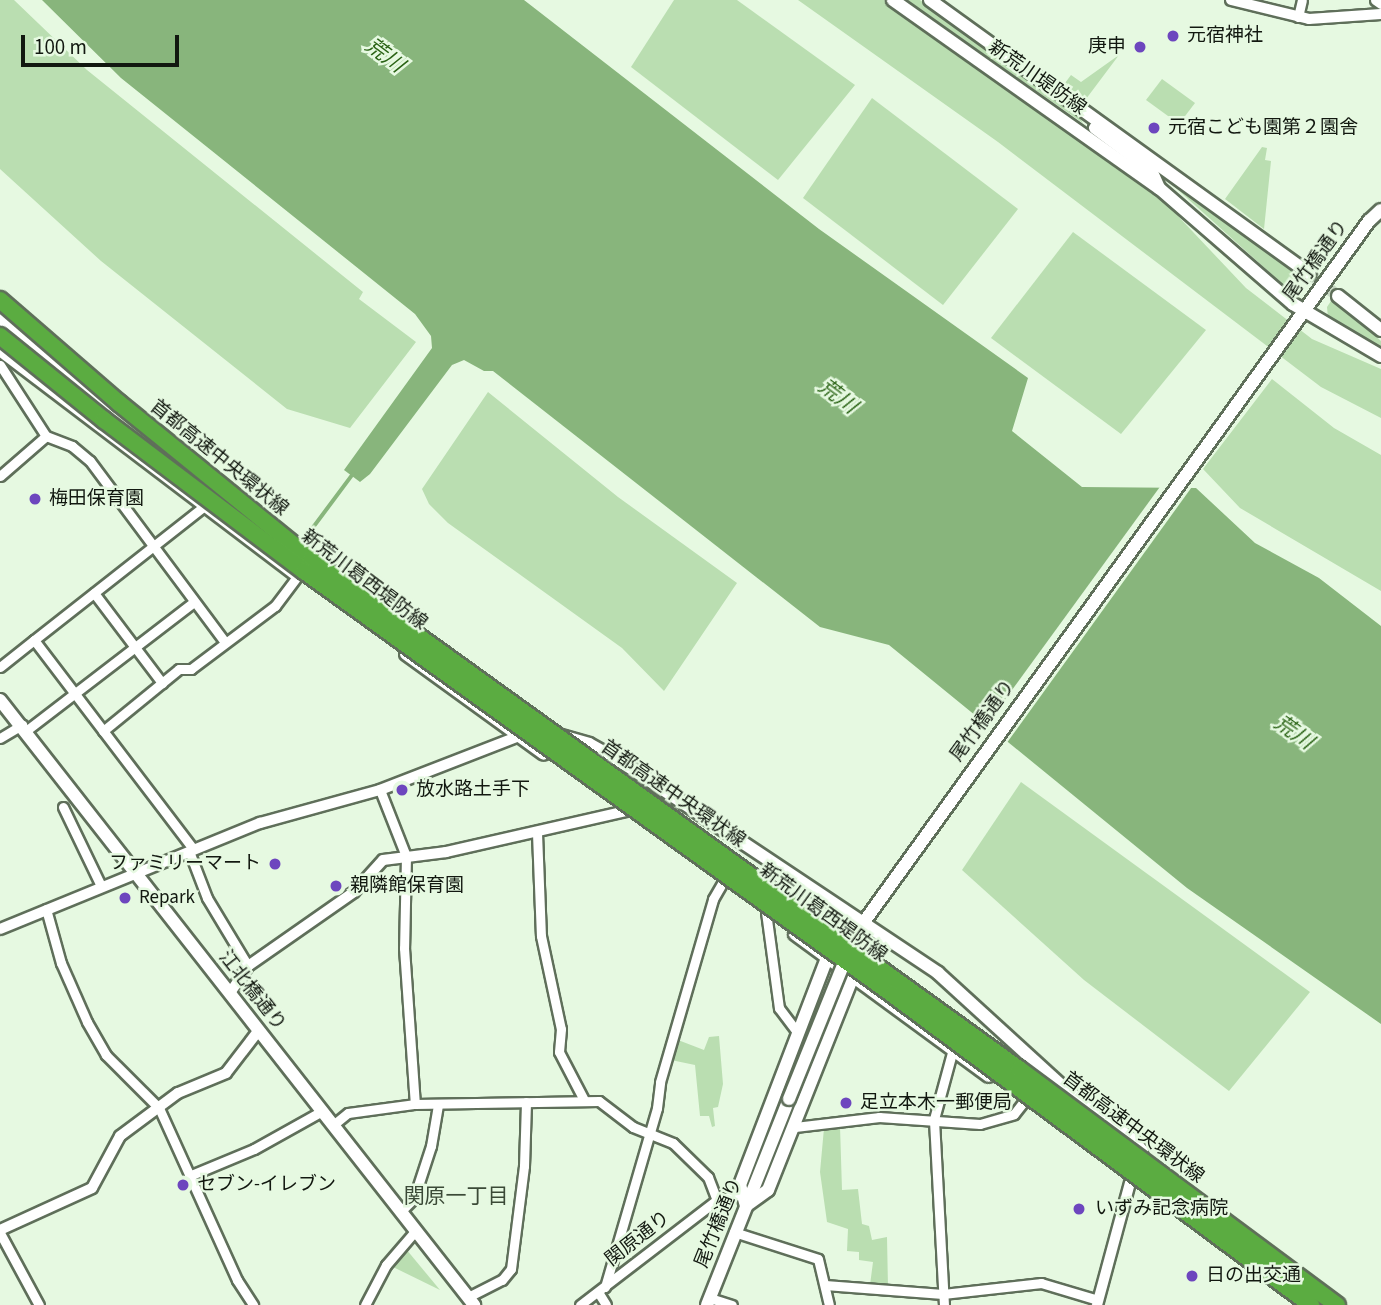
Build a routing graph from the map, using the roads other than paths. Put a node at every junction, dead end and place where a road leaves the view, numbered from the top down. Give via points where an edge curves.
1 (893, 0) edge
2 (930, 0) edge
3 (1231, 0) edge
4 (1302, 0) edge
5 (1367, 0) edge
6 (1376, 0) edge
7 (1381, 4) edge
8 (1364, 13) junction
9 (1381, 14) edge
10 (1298, 18) junction
11 (1084, 110) junction
12 (1158, 188) junction
13 (1381, 210) edge
14 (1310, 274) tunnel mouth
15 (1338, 296) tunnel mouth
16 (0, 300) edge
17 (1303, 311) junction
18 (0, 320) edge
19 (1381, 330) edge
20 (0, 336) edge
21 (23, 340) junction
22 (1381, 356) edge
23 (2, 361) edge
24 (46, 436) junction
25 (0, 476) edge
26 (204, 506) junction
27 (155, 544) junction
28 (298, 576) junction
29 (94, 593) junction
30 (194, 603) junction
31 (34, 640) junction
32 (225, 642) junction
33 (136, 646) junction
34 (0, 667) edge
35 (162, 683) junction
36 (75, 694) junction
37 (0, 700) edge
38 (24, 727) junction
39 (103, 731) junction
40 (540, 734) junction
41 (519, 736) junction
42 (0, 738) edge
43 (380, 790) junction
44 (63, 807) dead end
45 (626, 811) junction
46 (537, 833) junction
47 (191, 850) junction
48 (406, 856) junction
49 (137, 872) junction
50 (723, 882) junction
51 (101, 886) junction
52 (46, 909) junction
53 (766, 912) junction
54 (863, 920) junction
55 (0, 929) edge
56 (833, 944) junction
57 (827, 958) junction
58 (859, 962) junction
59 (248, 966) junction
60 (853, 976) junction
61 (230, 993) junction
62 (259, 1030) junction
63 (798, 1033) junction
64 (953, 1049) junction
65 (584, 1100) junction
66 (1024, 1101) junction
67 (526, 1102) junction
68 (415, 1104) junction
69 (438, 1105) junction
70 (159, 1108) junction
71 (322, 1111) junction
72 (934, 1119) junction
73 (333, 1125) junction
74 (795, 1126) junction
75 (649, 1131) junction
76 (1139, 1166) junction
77 (189, 1176) junction
78 (1131, 1179) junction
79 (747, 1197) junction
80 (717, 1200) junction
81 (401, 1211) junction
82 (416, 1230) junction
83 (0, 1232) edge
84 (734, 1232) junction
85 (825, 1285) junction
86 (601, 1289) junction
87 (943, 1294) junction
88 (471, 1301) edge
89 (709, 1301) edge
90 (1098, 1302) edge
91 (608, 1304) edge
92 (39, 1305) edge
93 (253, 1305) edge
94 (365, 1305) edge
95 (580, 1305) edge
96 (732, 1305) edge
97 (829, 1305) edge
98 (944, 1305) edge
99 (1299, 1305) edge
100 (1311, 1305) edge
101 (1325, 1305) edge
102 (1337, 1305) edge

1 - 12 main road, 新荒川堤防線
2 - 11 main road, 新荒川堤防線
3 - 10 street
4 - 10 street
5 - 8 street
6 - 7 street
8 - 9 street
8 - 10 street
11 - 12 main road, 新荒川堤防線 via 1094,127 1151,170
11 - 14 main road, 新荒川堤防線
12 - 17 main road, 新荒川堤防線
13 - 17 main road, 尾竹橋通り
15 - 19 main road
16 - 102 highway, 首都高速中央環状線, bridge via 118,404 311,559 1019,1069
17 - 22 main road, 新荒川堤防線
17 - 54 main road, 尾竹橋通り
18 - 21 main road, 新荒川葛西堤防線
20 - 100 highway, 首都高速中央環状線, bridge via 104,421 304,571 892,994
21 - 23 street
21 - 40 main road, 新荒川葛西堤防線 via 307,563
23 - 24 street
23 - 26 main road, 新荒川葛西堤防線
24 - 25 street
24 - 27 street via 72,446 90,461 125,514
26 - 27 street
26 - 28 main road, 新荒川葛西堤防線
27 - 29 street
27 - 30 street
28 - 32 street via 275,606
28 - 41 main road, 新荒川葛西堤防線
29 - 31 street
29 - 33 street
30 - 32 street
30 - 33 street
31 - 34 street
31 - 36 street
32 - 35 street via 191,669 179,669
33 - 35 street
33 - 36 street
35 - 39 street
36 - 38 street
36 - 39 street
37 - 38 main road, 江北橋通り
38 - 42 street
38 - 49 main road, 江北橋通り
39 - 47 street
40 - 41 main road
40 - 54 main road via 573,738 606,752
40 - 56 main road, 新荒川葛西堤防線
41 - 43 street
41 - 45 main road, 新荒川葛西堤防線
43 - 47 street via 299,809
43 - 48 street
44 - 51 street
45 - 46 street
45 - 50 main road, 新荒川葛西堤防線
46 - 48 street
46 - 65 street via 541,936 561,1029 559,1052
47 - 49 street
47 - 59 street via 207,898
48 - 59 street via 377,864 354,892
48 - 68 street via 404,948
49 - 51 street
49 - 61 main road, 江北橋通り
50 - 53 main road, 新荒川葛西堤防線
50 - 75 street via 710,912
51 - 52 street
52 - 55 street
52 - 70 street via 61,963 94,1036 106,1055
53 - 57 main road, 新荒川葛西堤防線
53 - 63 street via 779,1008
54 - 76 main road via 938,973 1065,1089 1133,1140 1142,1151
54 - 79 main road, 尾竹橋通り, bridge
56 - 57 main road
56 - 58 main road, 新荒川葛西堤防線
57 - 60 main road, 新荒川葛西堤防線
57 - 63 main road
58 - 60 main road
58 - 76 main road, 新荒川葛西堤防線
59 - 61 street
60 - 64 main road, 新荒川葛西堤防線
60 - 74 main road
61 - 62 main road, 江北橋通り
62 - 70 street via 226,1073 178,1093
62 - 71 main road, 江北橋通り
63 - 79 main road via 740,1185
64 - 66 main road, 新荒川葛西堤防線
64 - 72 street
65 - 67 street
65 - 75 street via 599,1101 622,1121
66 - 72 street via 1014,1114 980,1124
66 - 78 main road, 新荒川葛西堤防線
67 - 69 street
67 - 88 street via 524,1166 511,1269
68 - 69 street
68 - 73 street via 348,1113
69 - 81 street via 414,1198
70 - 77 street
70 - 83 street via 120,1136 92,1188
71 - 73 main road, 江北橋通り
71 - 77 street via 254,1149
72 - 74 street via 879,1116
72 - 87 street
73 - 81 main road, 江北橋通り
74 - 79 main road via 768,1190
75 - 80 street via 673,1143 708,1177
75 - 86 street
76 - 78 main road
76 - 101 main road, 新荒川葛西堤防線
77 - 93 street
78 - 90 street
78 - 99 main road, 新荒川葛西堤防線
79 - 80 street
79 - 84 main road, 尾竹橋通り
80 - 86 street, 関原通り
81 - 82 main road, 江北橋通り
82 - 88 main road, 江北橋通り
82 - 94 street via 386,1265
83 - 92 street
84 - 85 street via 818,1259
84 - 89 main road, 尾竹橋通り
85 - 87 street
85 - 97 street
86 - 91 street
86 - 95 street, 関原通り
87 - 90 street via 1041,1283
87 - 98 street
89 - 96 street

